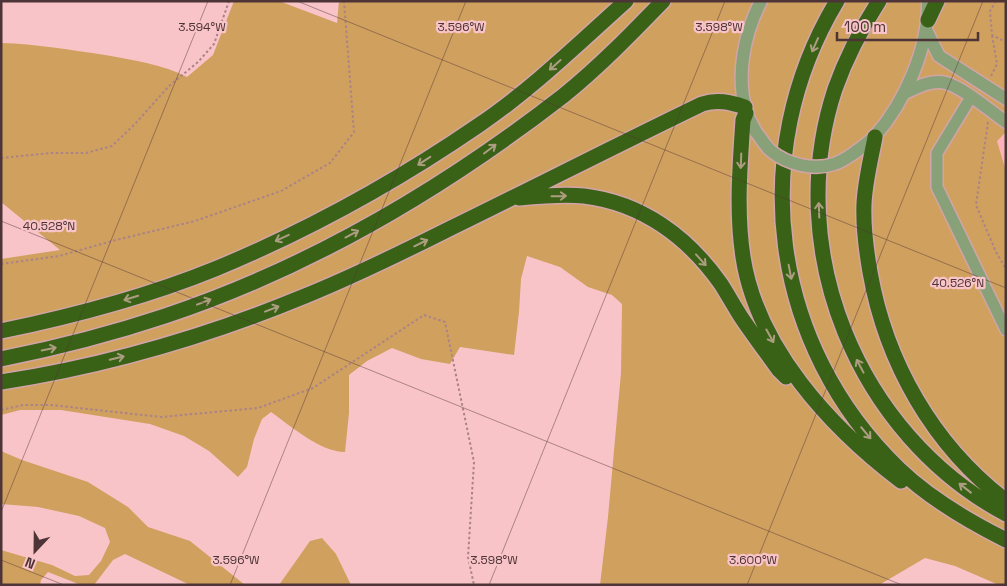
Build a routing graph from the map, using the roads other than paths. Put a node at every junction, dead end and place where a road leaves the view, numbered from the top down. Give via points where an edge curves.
1 (626, 1) edge
2 (663, 1) edge
3 (761, 1) edge
4 (837, 1) edge
5 (879, 1) edge
6 (928, 1) edge
7 (937, 1) edge
8 (927, 25) junction
9 (905, 93) junction
10 (971, 96) junction
11 (1006, 99) edge
12 (746, 110) junction
13 (1006, 122) edge
14 (875, 136) junction
15 (510, 199) junction
16 (1006, 330) edge
17 (1, 331) edge
18 (1, 359) edge
19 (1, 382) edge
20 (848, 437) junction
21 (1006, 501) edge
22 (944, 505) junction
23 (1006, 514) edge
24 (1006, 540) edge

1 -> 17 highway via 544,76 480,124 402,175 314,224 214,269 138,296 67,317
18 -> 2 highway via 91,338 204,302 320,251 382,218 483,155 564,95 612,53
3 - 12 street via 745,41 741,78
4 -> 22 highway via 805,68 787,134 782,209 794,292 805,328 822,365 849,411 900,469
23 -> 5 highway via 988,505 939,467 902,429 850,348 828,282 818,192 821,152 835,90 862,28
6 - 8 street
7 - 8 highway
8 - 9 street
8 - 11 street via 939,56
9 - 10 street via 918,86 946,83
9 - 14 street
10 - 13 street
10 - 16 street via 937,153 937,187
12 - 14 street, bridge via 756,132 770,150 795,164 810,167 832,165 854,154
12 - 15 highway via 719,101 702,104
12 -> 20 highway via 739,222 751,293 780,353
14 - 21 highway via 865,188 865,233 873,290 888,339 907,384 938,433 975,476
19 -> 15 highway via 135,353 266,311 365,270
15 -> 20 highway via 562,195 590,197 624,206 663,225 682,239 705,264 779,370
20 - 22 highway via 927,501
22 - 24 highway via 976,526

